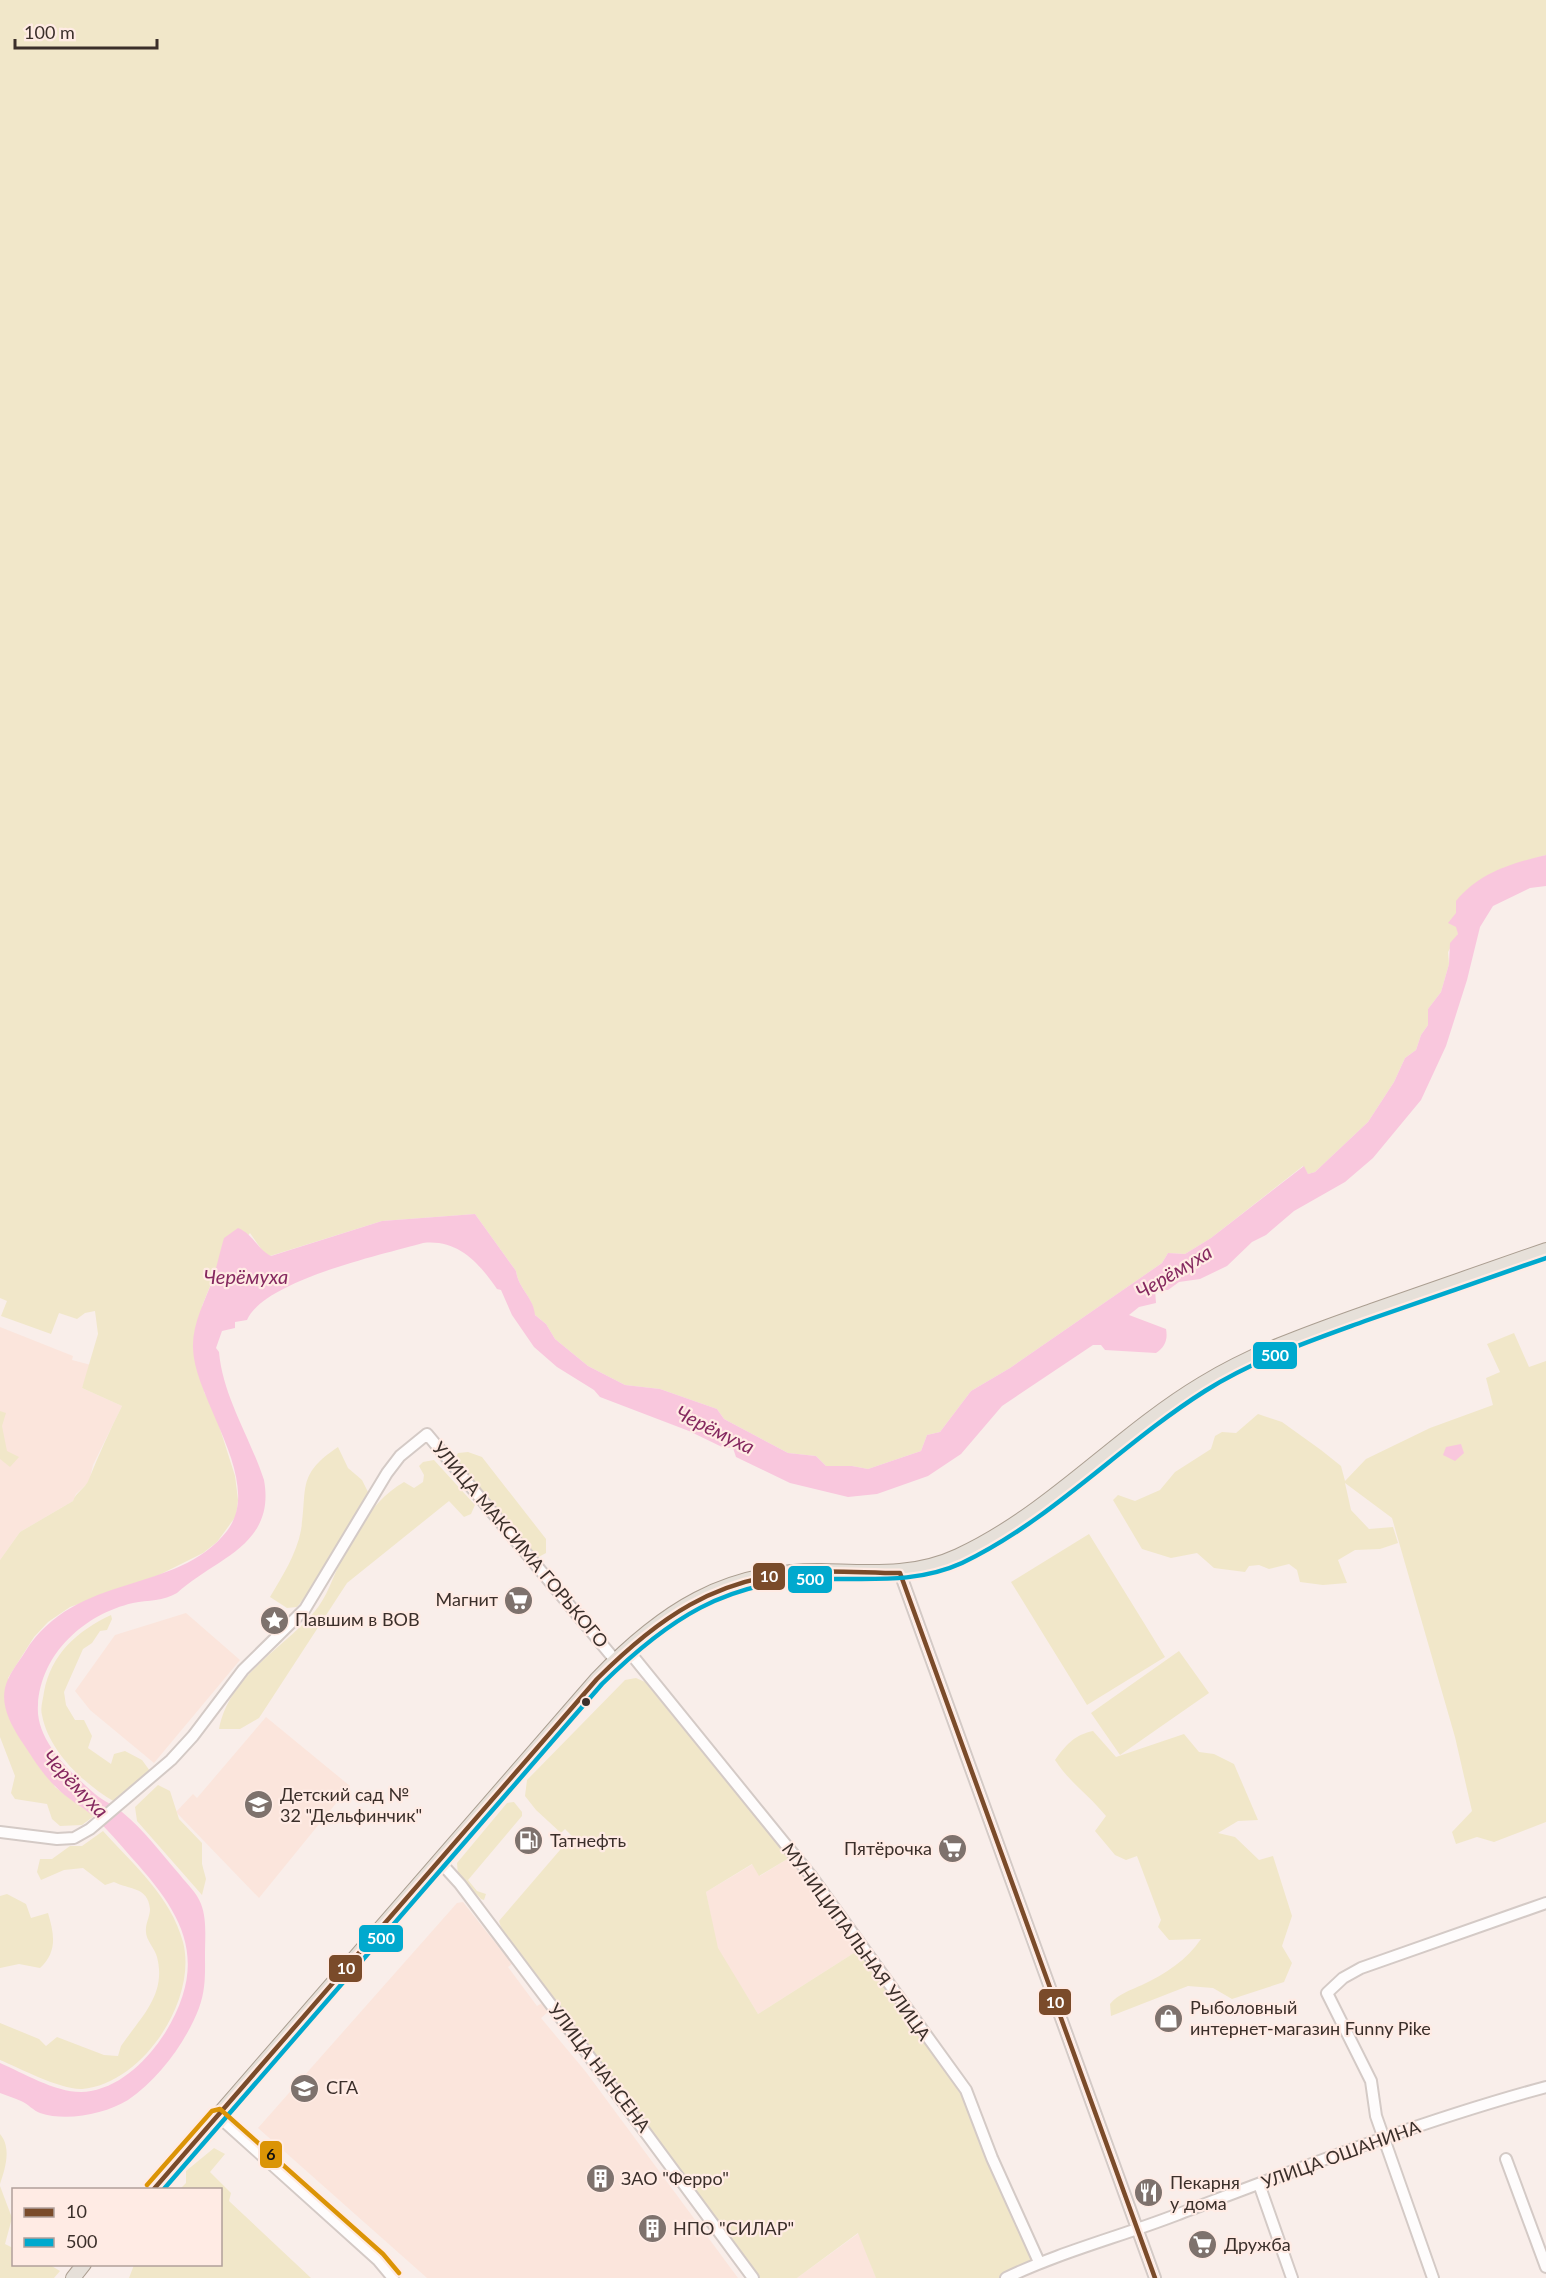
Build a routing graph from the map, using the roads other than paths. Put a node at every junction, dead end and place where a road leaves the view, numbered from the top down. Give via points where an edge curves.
1 (1546, 1250) edge
2 (900, 1573) junction
3 (627, 1649) junction
4 (615, 1660) junction
5 (0, 1832) edge
6 (440, 1862) junction
7 (1546, 1903) edge
8 (1546, 2087) edge
9 (218, 2116) junction
10 (1384, 2139) junction
11 (1506, 2159) dead end
12 (1259, 2184) junction
13 (155, 2188) edge
14 (1137, 2230) junction
15 (1039, 2262) junction
16 (83, 2266) edge
17 (1546, 2267) edge
18 (73, 2278) edge
19 (393, 2278) edge
20 (753, 2278) edge
21 (1006, 2278) edge
22 (1155, 2278) edge
23 (1292, 2278) edge
24 (1433, 2278) edge

1 - 2 main road via 1298,1337 1240,1363 1165,1407 1002,1532 956,1557
2 - 3 main road via 801,1572 750,1577 683,1606
2 - 14 street
3 - 4 main road
3 - 15 street, МУНИЦИПАЛЬНАЯ УЛИЦА via 812,1877 966,2090
4 - 5 street, УЛИЦА МАКСИМА ГОРЬКОГО via 427,1434 400,1456 387,1473 304,1609 243,1670 184,1747 145,1784 74,1838
4 - 6 main road
6 - 9 main road
6 - 20 street, УЛИЦА НАНСЕНА via 535,1983
7 - 10 street via 1361,1968 1327,1993 1371,2081
8 - 10 street, УЛИЦА ОШАНИНА
9 - 13 main road
9 - 19 street via 378,2260
10 - 12 street, УЛИЦА ОШАНИНА
10 - 24 street
11 - 17 street
12 - 14 street, УЛИЦА ОШАНИНА
12 - 23 street
14 - 15 street, УЛИЦА ОШАНИНА
14 - 22 street
15 - 21 street, УЛИЦА ОШАНИНА
16 - 18 main road

